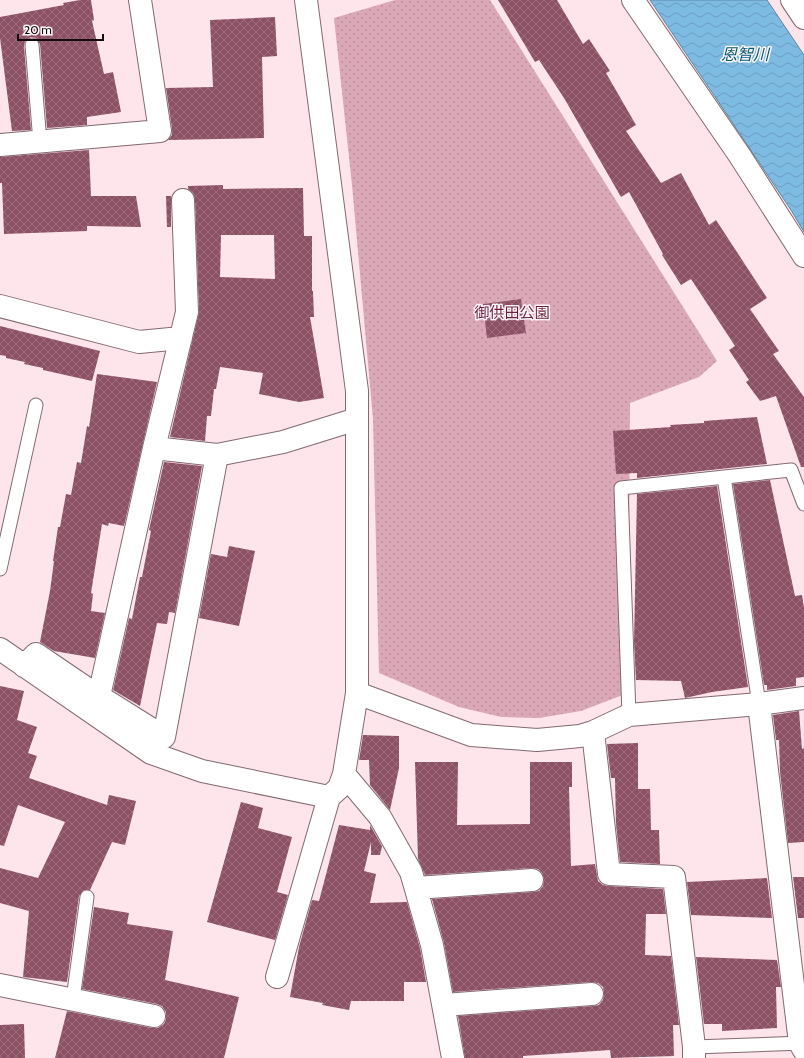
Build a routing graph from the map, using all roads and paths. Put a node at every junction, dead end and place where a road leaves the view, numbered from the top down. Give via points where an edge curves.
1 (140, 0) edge
2 (306, 0) edge
3 (633, 0) edge
4 (792, 0) edge
5 (804, 18) edge
6 (32, 45) dead end
7 (40, 142) junction
8 (0, 145) edge
9 (183, 200) dead end
10 (804, 256) edge
11 (0, 306) edge
12 (181, 338) junction
13 (36, 405) dead end
14 (358, 419) junction
15 (154, 448) junction
16 (216, 455) junction
17 (724, 478) junction
18 (804, 504) edge
19 (0, 569) edge
20 (0, 649) edge
21 (24, 666) junction
22 (357, 693) junction
23 (99, 696) junction
24 (804, 698) edge
25 (760, 704) junction
26 (629, 715) junction
27 (593, 732) junction
28 (344, 774) junction
29 (329, 796) junction
30 (532, 880) dead end
31 (416, 888) junction
32 (87, 897) dead end
33 (796, 938) edge
34 (277, 977) dead end
35 (0, 985) edge
36 (592, 994) dead end
37 (73, 999) junction
38 (444, 1005) junction
39 (154, 1016) dead end
40 (803, 1046) edge
41 (694, 1053) edge
42 (453, 1058) edge

1 - 7 street via 160,132
2 - 14 street via 357,390
3 - 10 street via 740,156
4 - 5 street
6 - 7 lane
7 - 8 street
9 - 12 street via 187,312
11 - 12 street via 139,342
12 - 15 street
13 - 19 lane
14 - 16 street via 283,442
14 - 22 street
15 - 16 street
15 - 23 street
16 - 23 street via 164,737
17 - 18 lane via 791,470
17 - 25 lane
17 - 26 lane via 621,488
20 - 21 street
21 - 23 street via 36,654
21 - 29 street via 151,753 202,770
22 - 27 street via 471,735 537,740 580,736
22 - 28 street
24 - 25 street
25 - 26 street
25 - 33 street
26 - 27 street
27 - 41 street via 609,874 674,877
28 - 29 street via 339,788
28 - 31 street via 380,817 411,872
29 - 34 street
30 - 31 street
31 - 38 street via 432,945
32 - 37 lane
33 - 40 street
35 - 37 street
36 - 38 street
37 - 39 street
38 - 42 street
40 - 41 lane

